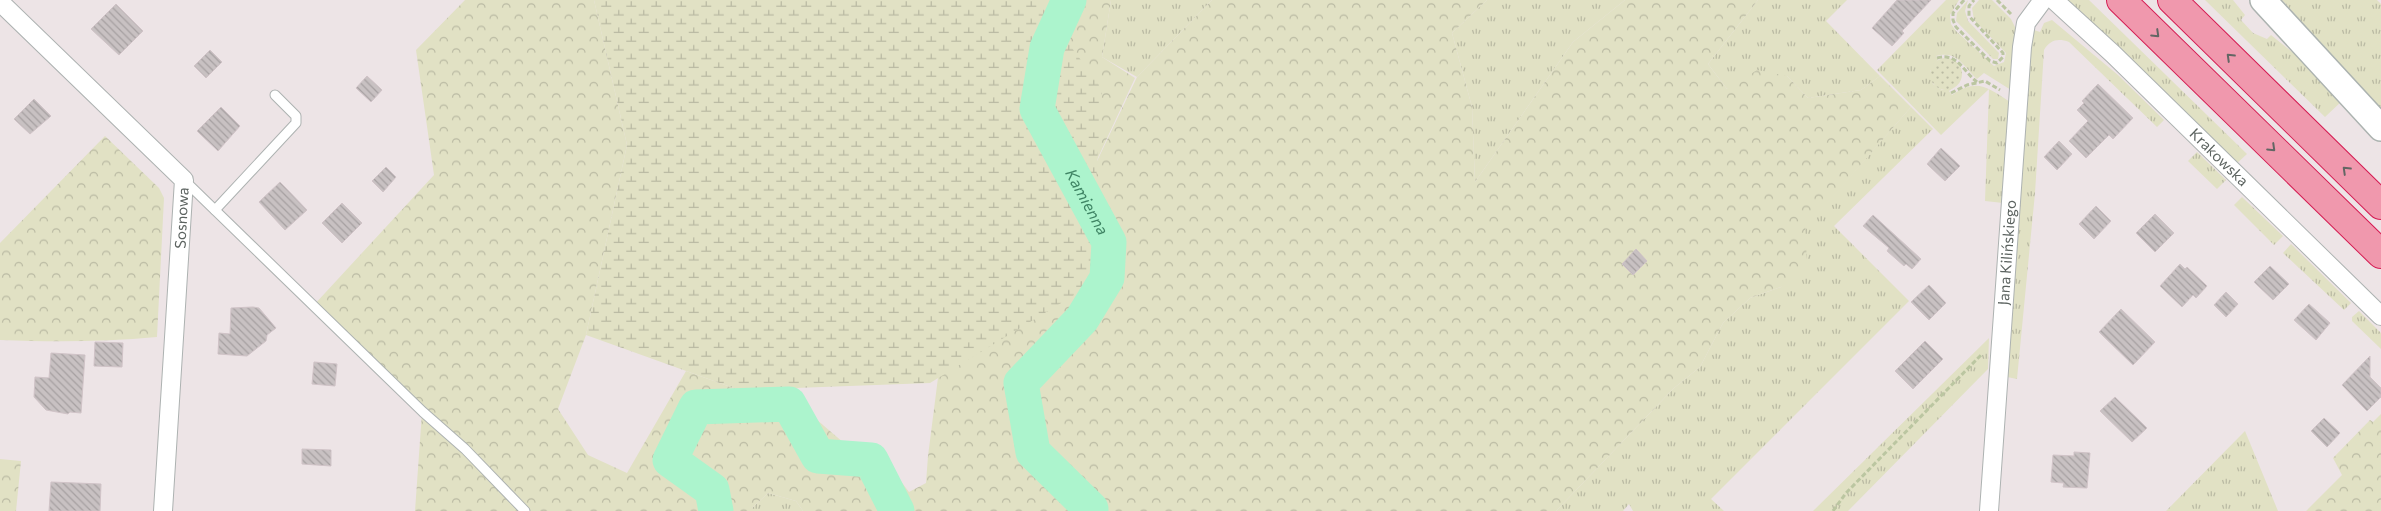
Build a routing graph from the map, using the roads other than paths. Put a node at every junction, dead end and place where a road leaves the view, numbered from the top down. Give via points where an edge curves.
1 (2042, 0) edge
2 (2054, 0) edge
3 (2121, 0) edge
4 (2172, 0) edge
5 (2263, 0) edge
6 (0, 2) edge
7 (275, 95) dead end
8 (2381, 128) edge
9 (184, 180) junction
10 (2381, 204) edge
11 (215, 210) junction
12 (2381, 254) edge
13 (2381, 316) edge
14 (163, 511) edge
15 (525, 511) edge
16 (1988, 511) edge

1 - 16 street, Jana Kilińskiego via 2024,30
2 - 13 street, Krakowska
3 -> 12 highway
10 -> 4 highway
5 - 8 street
6 - 9 street, Sosnowa
7 - 11 lane via 296,116 296,124
9 - 11 lane
9 - 14 street, Sosnowa
11 - 15 lane via 465,449

